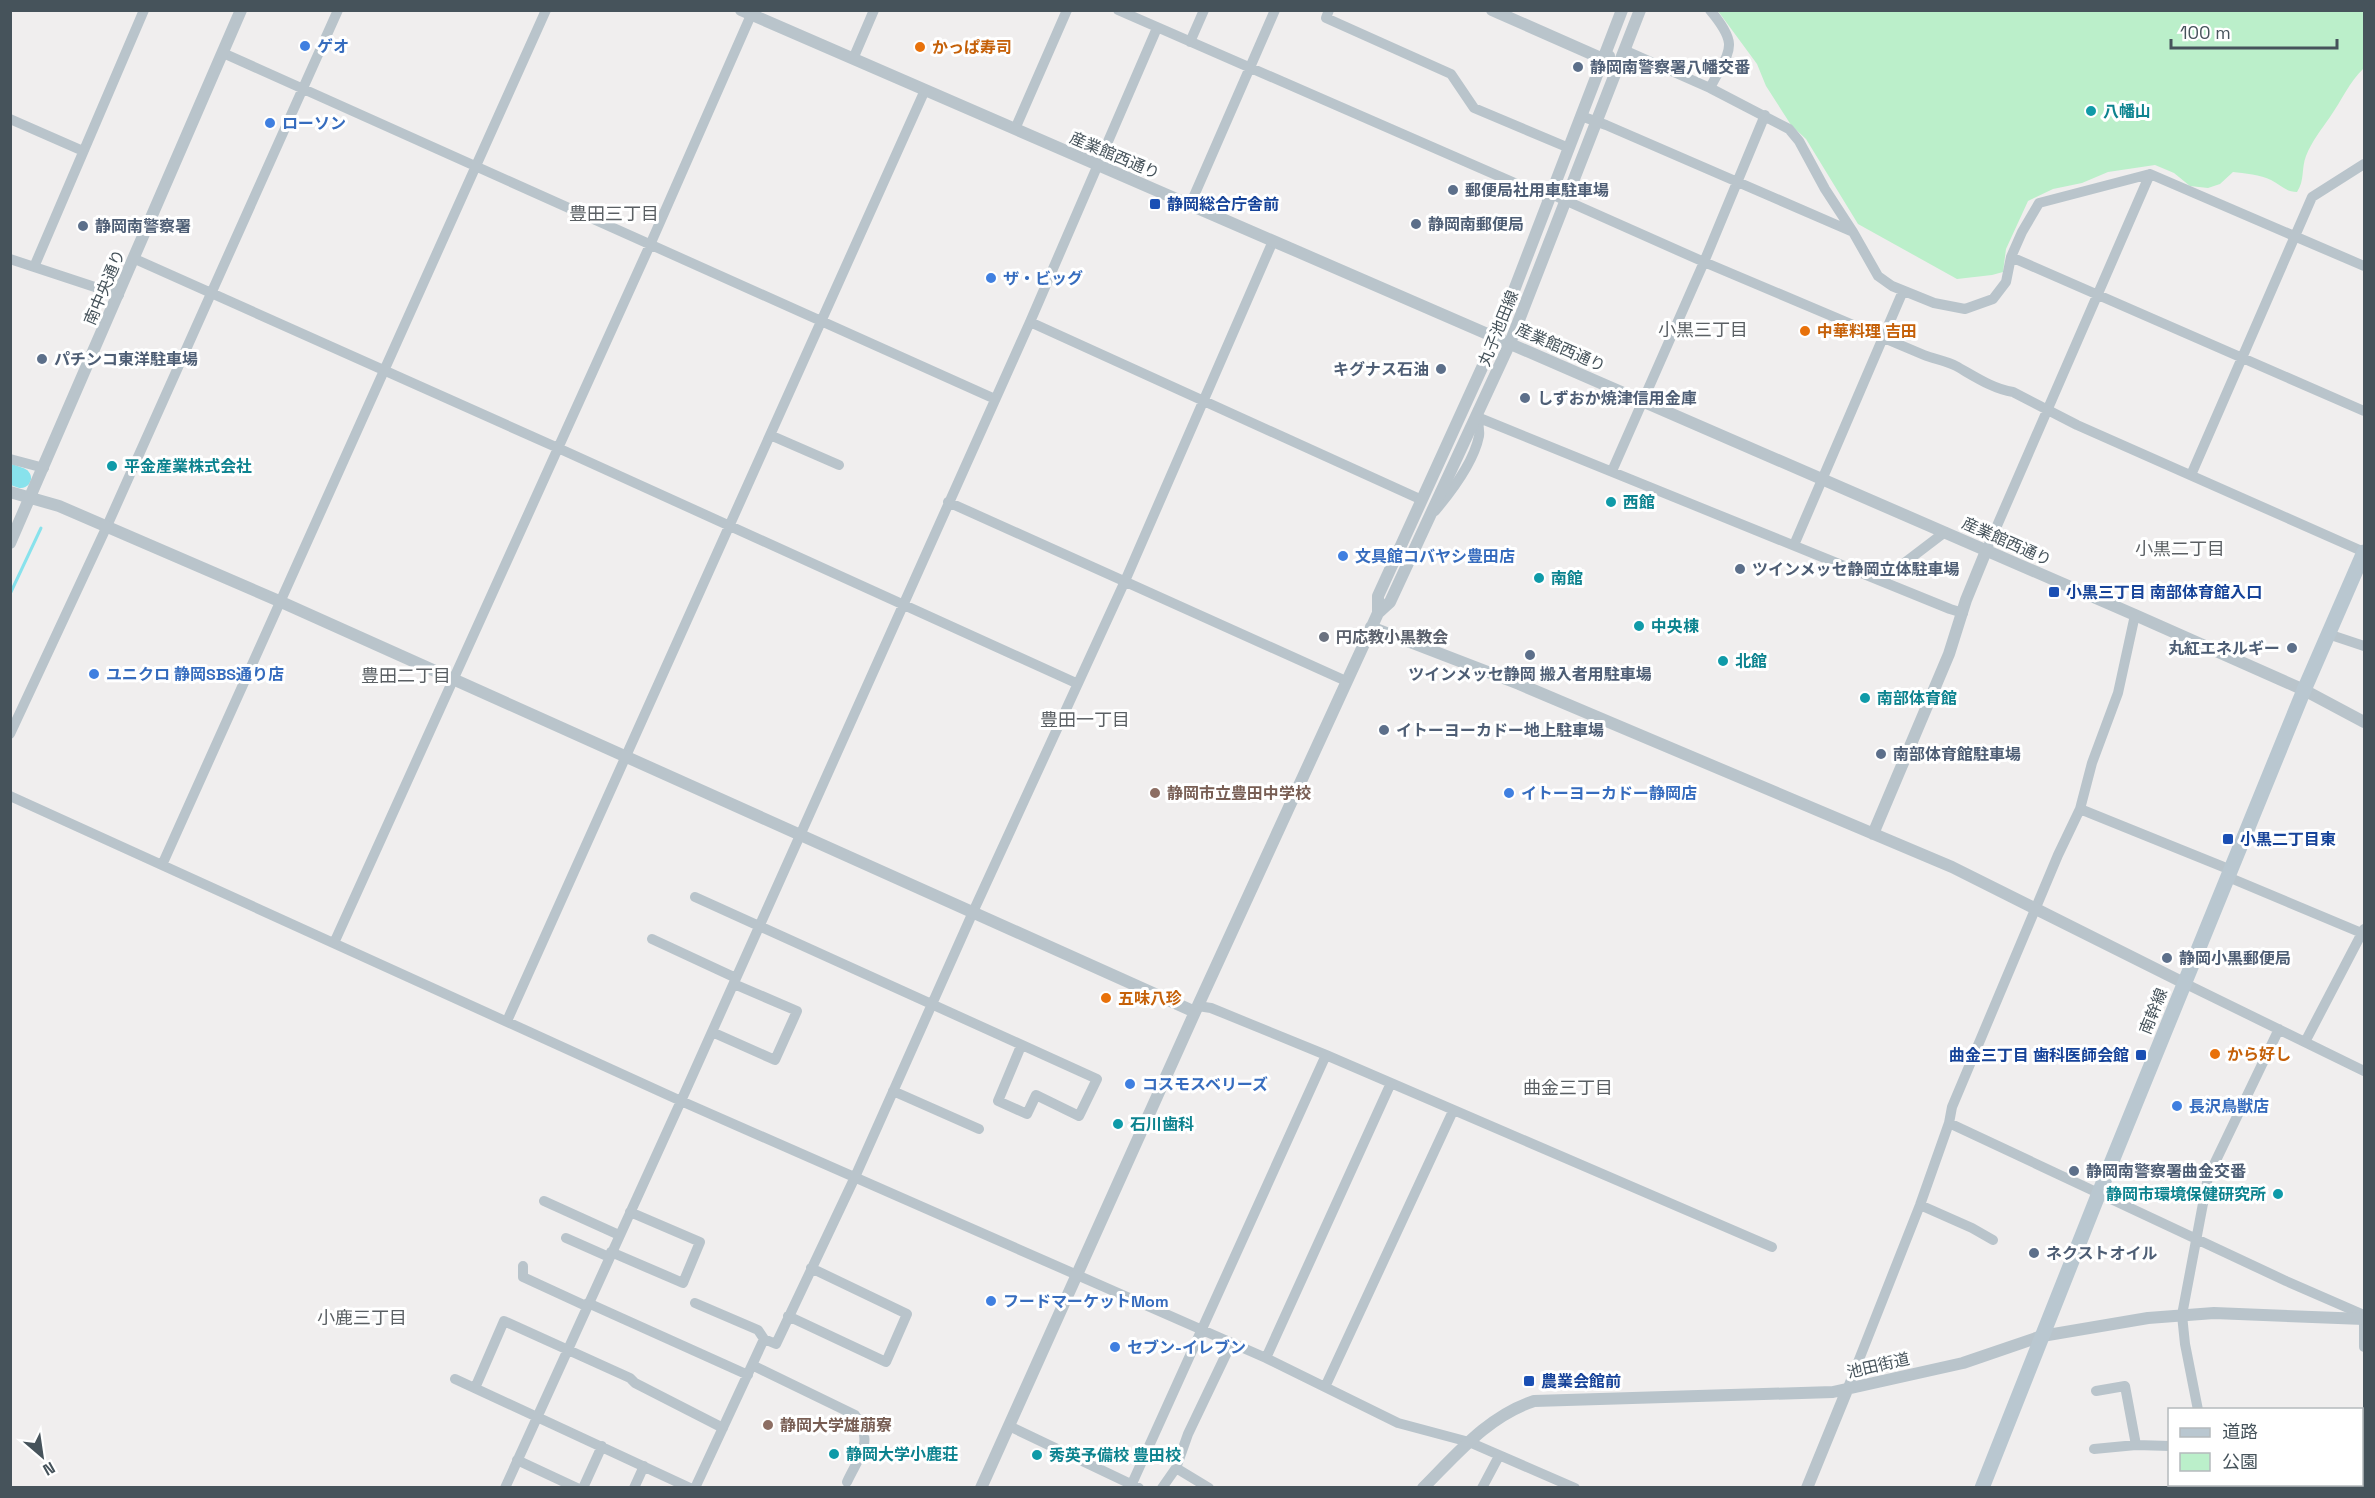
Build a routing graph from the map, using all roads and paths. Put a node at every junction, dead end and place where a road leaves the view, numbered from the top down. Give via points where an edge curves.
1 (144, 10) edge
2 (241, 10) edge
3 (338, 10) edge
4 (546, 10) edge
5 (874, 10) edge
6 (1067, 10) edge
7 (1118, 10) edge
8 (1203, 10) edge
9 (1275, 10) edge
10 (1329, 10) edge
11 (1492, 10) edge
12 (1622, 10) edge
13 (1640, 10) edge
14 (1710, 10) edge
15 (746, 13) edge
16 (1136, 14) edge
17 (1157, 28) junction
18 (1190, 42) junction
19 (1624, 50) junction
20 (223, 53) junction
21 (853, 59) junction
22 (1603, 59) junction
23 (1250, 68) junction
24 (303, 88) junction
25 (1710, 88) junction
26 (925, 90) junction
27 (1765, 115) junction
28 (1581, 116) junction
29 (10, 119) edge
30 (1597, 122) junction
31 (1015, 129) junction
32 (1569, 148) junction
33 (83, 150) junction
34 (2364, 164) edge
35 (476, 166) junction
36 (1098, 166) junction
37 (2150, 174) junction
38 (1737, 183) junction
39 (1550, 196) junction
40 (1571, 202) junction
41 (1190, 205) junction
42 (1853, 232) junction
43 (2295, 236) junction
44 (1273, 241) junction
45 (650, 245) junction
46 (2011, 257) junction
47 (10, 259) edge
48 (135, 259) junction
49 (1704, 262) junction
50 (2364, 266) edge
51 (34, 267) junction
52 (1903, 291) junction
53 (210, 292) junction
54 (119, 295) junction
55 (2099, 295) junction
56 (822, 322) junction
57 (1030, 322) junction
58 (1496, 337) junction
59 (1883, 337) junction
60 (1510, 343) junction
61 (2243, 357) junction
62 (384, 370) junction
63 (995, 399) junction
64 (1204, 401) junction
65 (1643, 401) junction
66 (2048, 410) junction
67 (2364, 411) edge
68 (1477, 417) junction
69 (770, 435) junction
70 (558, 448) junction
71 (10, 459) edge
72 (839, 465) dead end
73 (44, 468) junction
74 (1612, 471) junction
75 (2191, 475) junction
76 (1821, 479) junction
77 (10, 492) edge
78 (32, 497) junction
79 (1422, 500) junction
80 (948, 502) junction
81 (1435, 505) junction
82 (1427, 520) junction
83 (107, 526) junction
84 (729, 527) junction
85 (1945, 532) junction
86 (10, 543) edge
87 (1794, 545) junction
88 (1986, 551) junction
89 (2364, 552) edge
90 (1125, 580) junction
91 (1882, 580) junction
92 (279, 601) junction
93 (902, 605) junction
94 (1378, 613) junction
95 (1963, 613) junction
96 (2135, 615) junction
97 (1371, 627) junction
98 (2328, 634) junction
99 (2364, 646) edge
100 (453, 679) junction
101 (1346, 681) junction
102 (1076, 683) junction
103 (2304, 690) junction
104 (2364, 722) edge
105 (10, 735) edge
106 (625, 758) junction
107 (10, 796) edge
108 (2080, 809) junction
109 (1873, 834) junction
110 (800, 836) junction
111 (162, 865) junction
112 (2229, 873) junction
113 (695, 897) dead end
114 (2036, 908) junction
115 (973, 912) junction
116 (759, 926) junction
117 (2364, 932) edge
118 (652, 939) dead end
119 (334, 943) junction
120 (735, 981) junction
121 (2184, 983) junction
122 (932, 1004) junction
123 (1196, 1009) junction
124 (507, 1022) junction
125 (2279, 1029) junction
126 (712, 1032) junction
127 (2305, 1042) junction
128 (1021, 1046) junction
129 (1326, 1055) junction
130 (2364, 1071) edge
131 (1391, 1083) junction
132 (893, 1091) junction
133 (681, 1101) junction
134 (1453, 1111) junction
135 (1949, 1123) junction
136 (979, 1129) dead end
137 (855, 1177) junction
138 (2099, 1194) junction
139 (544, 1201) dead end
140 (1920, 1205) junction
141 (630, 1212) junction
142 (619, 1235) junction
143 (566, 1238) dead end
144 (2196, 1238) junction
145 (1993, 1240) dead end
146 (1772, 1247) dead end
147 (610, 1254) junction
148 (523, 1266) dead end
149 (811, 1268) junction
150 (1077, 1275) junction
151 (695, 1303) dead end
152 (587, 1305) junction
153 (2182, 1315) junction
154 (788, 1316) junction
155 (2364, 1317) edge
156 (1203, 1330) junction
157 (2042, 1336) junction
158 (764, 1339) junction
159 (1231, 1344) junction
160 (2364, 1347) edge
161 (567, 1348) junction
162 (1266, 1358) junction
163 (750, 1370) junction
164 (455, 1379) dead end
165 (1325, 1387) junction
166 (475, 1388) junction
167 (1847, 1390) junction
168 (2096, 1391) dead end
169 (2198, 1408) edge
170 (537, 1417) junction
171 (1009, 1426) junction
172 (723, 1428) junction
173 (1469, 1442) junction
174 (2136, 1445) junction
175 (602, 1446) junction
176 (2168, 1446) edge
177 (2094, 1449) dead end
178 (1499, 1456) junction
179 (517, 1460) junction
180 (644, 1466) junction
181 (1176, 1468) junction
182 (848, 1482) dead end
183 (1134, 1486) edge
184 (505, 1488) edge
185 (577, 1488) edge
186 (583, 1488) edge
187 (634, 1488) edge
188 (690, 1488) edge
189 (695, 1488) edge
190 (981, 1488) edge
191 (1162, 1488) edge
192 (1209, 1488) edge
193 (1423, 1488) edge
194 (1482, 1488) edge
195 (1575, 1488) edge
196 (1807, 1488) edge
197 (1982, 1488) edge

1 - 33 street
2 - 20 street, 南中央通り
3 - 24 street
4 - 35 street
5 - 21 street
6 - 31 street
7 - 16 street
8 - 18 street
9 - 23 street
10 - 32 street via 1326,18 1451,74 1474,108
11 - 22 street
12 - 22 street, 丸子池田線
13 - 19 street, 丸子池田線
14 - 25 street via 1727,31 1730,47
15 - 21 street, 産業館西通り
15 - 45 street
16 - 17 street
17 - 18 street
17 - 36 street
18 - 23 street
19 - 22 street
19 - 25 street
19 - 30 street, 丸子池田線
20 - 24 street
20 - 48 street, 南中央通り
21 - 26 street, 産業館西通り
22 - 28 street, 丸子池田線
23 - 39 street
23 - 41 street
24 - 35 street
24 - 53 street
25 - 27 street
26 - 31 street, 産業館西通り
26 - 56 street
27 - 38 street
27 - 42 street via 1789,129 1799,141
28 - 30 street
28 - 32 street, 丸子池田線
29 - 33 street
30 - 38 street
30 - 40 street, 丸子池田線
31 - 36 street, 産業館西通り
32 - 39 street, 丸子池田線
33 - 51 street
34 - 43 street via 2312,197
35 - 45 street
35 - 62 street
36 - 41 street, 産業館西通り
36 - 57 street
37 - 43 street
37 - 46 street via 2039,203
37 - 55 street
38 - 42 street
38 - 49 street
39 - 40 street
39 - 58 street, 丸子池田線
40 - 49 street
40 - 60 street, 丸子池田線
41 - 44 street, 産業館西通り
42 - 52 street via 1878,276
43 - 50 street
43 - 61 street
44 - 58 street, 産業館西通り
44 - 64 street
45 - 56 street
45 - 70 street
46 - 52 street via 2000,292 1977,306 1965,309 1934,303
46 - 55 street
47 - 51 street
48 - 53 street
48 - 54 street, 南中央通り
49 - 59 street
49 - 65 street
51 - 54 street
52 - 59 street
53 - 62 street
53 - 83 street
54 - 73 street, 南中央通り
55 - 61 street
55 - 66 street
56 - 63 street
56 - 69 street
57 - 63 street
57 - 64 street
58 - 60 street, 産業館西通り
58 - 79 street, 丸子池田線
59 - 66 street via 1951,363
59 - 76 street
60 - 65 street, 産業館西通り
60 - 68 street, 丸子池田線
61 - 67 street
61 - 75 street
62 - 70 street
62 - 92 street
63 - 80 street
64 - 79 street
64 - 90 street
65 - 74 street
65 - 76 street, 産業館西通り
66 - 75 street
66 - 88 street
68 - 74 street
68 - 81 street, 丸子池田線
68 - 82 street via 1479,437 1466,468
69 - 72 street
69 - 84 street
70 - 84 street
70 - 100 street
71 - 73 street
73 - 78 street, 南中央通り
74 - 87 street
75 - 89 street
76 - 85 street, 産業館西通り
76 - 87 street
77 - 78 street
78 - 83 street
78 - 86 street, 南中央通り
79 - 81 street
79 - 94 street, 丸子池田線 via 1378,596
80 - 90 street
80 - 93 street
81 - 82 street, 丸子池田線
82 - 94 street, 丸子池田線 via 1390,602
83 - 92 street
83 - 105 street
84 - 93 street
84 - 106 street
85 - 88 street, 産業館西通り
85 - 91 street
87 - 91 street
88 - 95 street
88 - 96 street, 産業館西通り
89 - 98 main road, 南幹線
90 - 101 street
90 - 102 street
91 - 95 street
92 - 100 street
92 - 111 street
93 - 102 street
93 - 110 street
94 - 97 street, 丸子池田線
95 - 109 street
96 - 103 street, 産業館西通り
96 - 108 street via 2118,693
97 - 101 street, 丸子池田線
97 - 109 street via 1519,684
98 - 99 street
98 - 103 main road, 南幹線
100 - 106 street
100 - 119 street
101 - 123 street, 丸子池田線
102 - 115 street
103 - 104 street, 産業館西通り
103 - 112 main road, 南幹線
106 - 110 street
106 - 124 street
107 - 111 street
108 - 112 street
108 - 114 street
109 - 114 street
110 - 115 street
110 - 116 street
111 - 119 street
112 - 117 street
112 - 121 main road, 南幹線
113 - 116 street
114 - 121 street
114 - 135 street via 1952,1107
115 - 122 street
115 - 123 street
116 - 120 street
116 - 122 street
117 - 127 street
118 - 120 street
119 - 124 street
120 - 126 street
120 - 126 street via 797,1011 776,1060
121 - 125 street
121 - 138 main road, 南幹線
122 - 128 street
122 - 132 street
123 - 129 street via 1211,1008
123 - 150 street, 丸子池田線
124 - 133 street
125 - 127 street
125 - 144 street via 2208,1178
126 - 133 street
127 - 130 street
128 - 128 street via 998,1101 1027,1114 1036,1095 1079,1116 1097,1079
129 - 131 street
129 - 156 street
131 - 134 street
131 - 162 street
132 - 136 street
132 - 137 street
133 - 137 street
133 - 141 street
134 - 146 street
134 - 165 street
135 - 138 street
135 - 140 street
137 - 149 street
137 - 150 street
138 - 144 street
138 - 157 main road, 南幹線
139 - 142 street
140 - 145 street
140 - 167 street
141 - 142 street
141 - 147 street via 700,1242 682,1283
142 - 147 street
143 - 147 street
144 - 153 street
144 - 155 street
147 - 152 street
148 - 152 street via 523,1277
149 - 154 street
149 - 154 street via 907,1314 885,1362
150 - 156 street
150 - 171 street, 丸子池田線
151 - 158 street via 758,1330
152 - 161 street
152 - 163 street
153 - 155 street, 池田街道
153 - 157 street, 池田街道
153 - 169 street
154 - 158 street via 776,1344
155 - 160 street
156 - 159 street
156 - 183 street
157 - 167 street, 池田街道 via 1962,1363
157 - 197 main road, 南幹線
158 - 163 street
159 - 162 street
159 - 181 street
161 - 166 street via 504,1322
161 - 170 street
161 - 172 street
162 - 165 street
163 - 172 street
163 - 182 street via 855,1416 864,1426 866,1439
164 - 166 street
165 - 173 street via 1398,1423
166 - 170 street
167 - 173 street, 池田街道 via 1534,1401 1504,1413
167 - 196 street
168 - 174 street via 2126,1386
170 - 175 street
170 - 179 street
171 - 183 street
171 - 190 street, 丸子池田線
172 - 189 street
173 - 178 street
173 - 193 street, 池田街道
174 - 176 street
174 - 177 street
175 - 180 street
175 - 186 street
178 - 194 street
178 - 195 street
179 - 184 street
179 - 185 street
180 - 187 street
180 - 188 street
181 - 191 street
181 - 192 street

